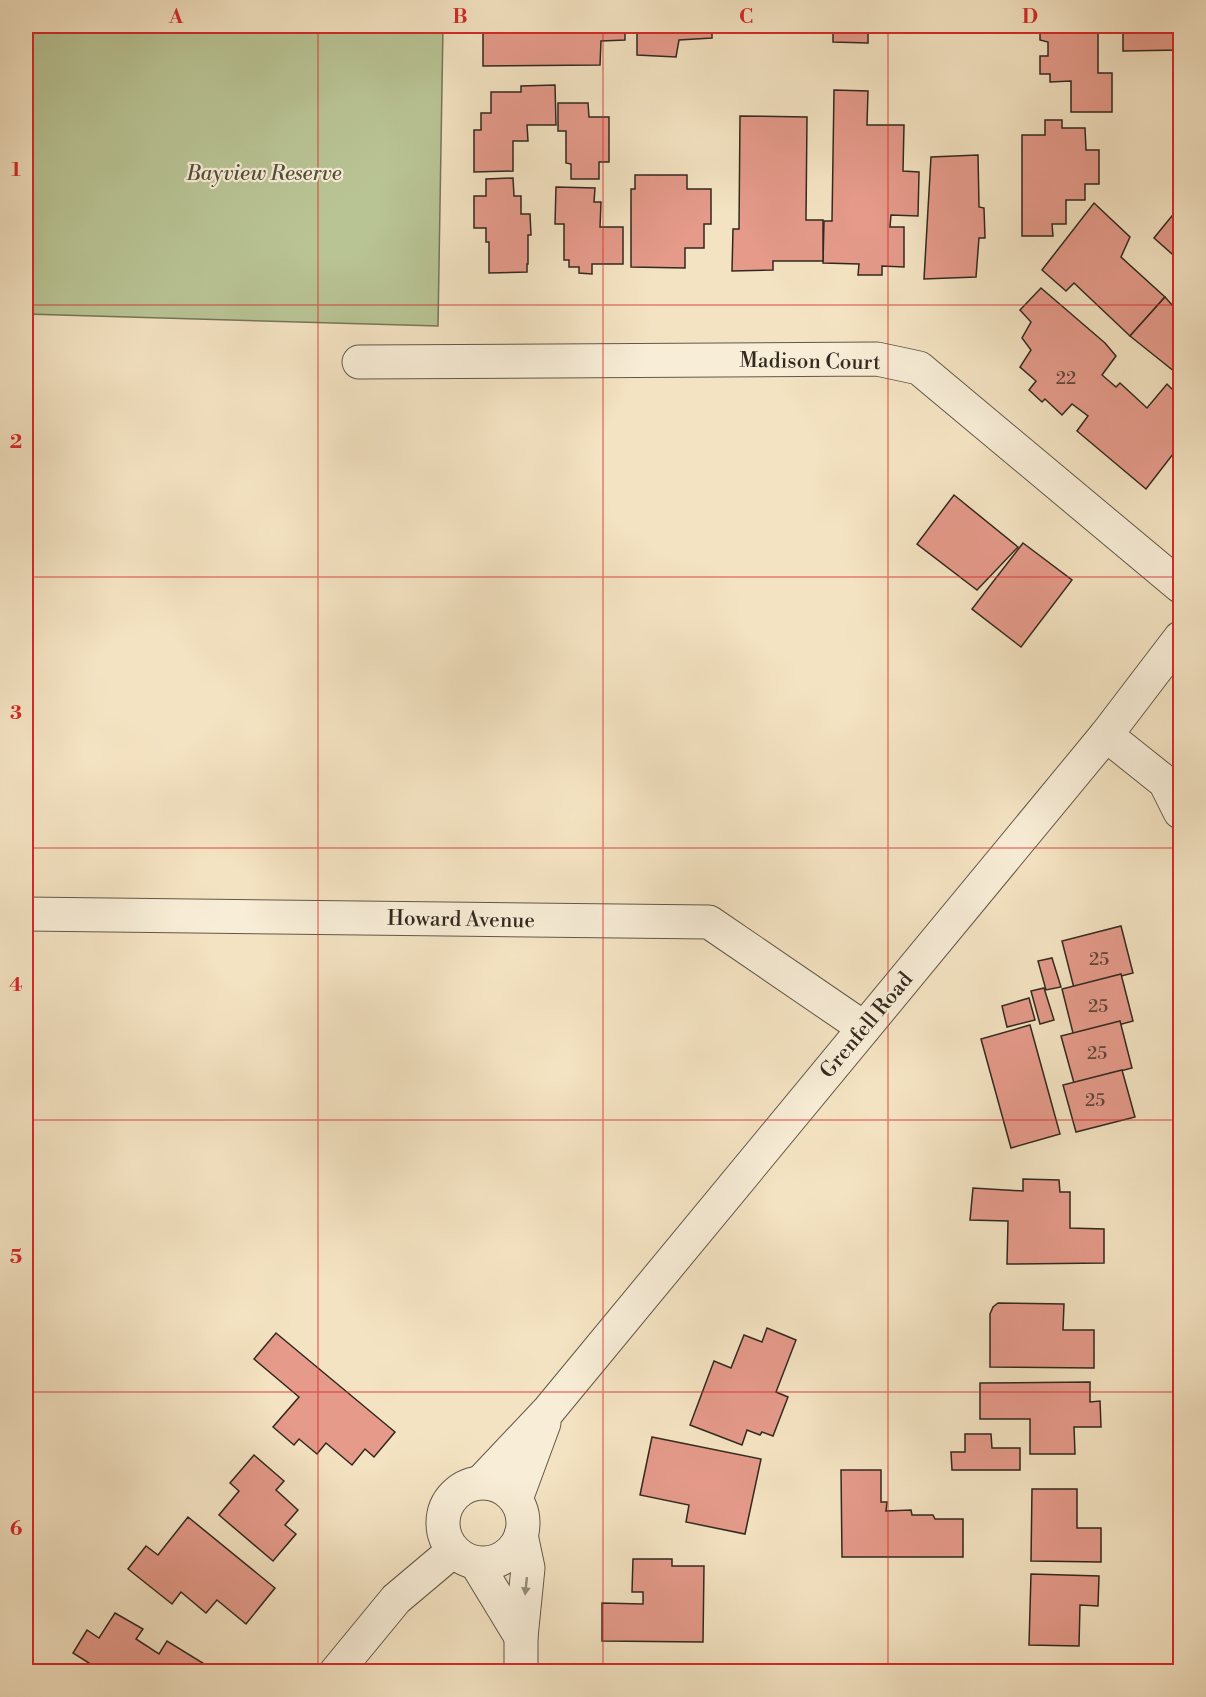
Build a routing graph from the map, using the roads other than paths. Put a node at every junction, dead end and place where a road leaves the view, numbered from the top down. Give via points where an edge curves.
1 (359, 362) dead end
2 (1180, 586) edge
3 (1180, 638) edge
4 (1106, 735) junction
5 (1180, 812) edge
6 (26, 914) edge
7 (864, 1028) junction
8 (549, 1410) junction
9 (481, 1482) junction
10 (516, 1499) junction
11 (522, 1535) junction
12 (465, 1557) junction
13 (521, 1637) junction
14 (336, 1671) edge
15 (521, 1671) edge

1 - 2 street, Madison Court via 877,359 919,368
3 - 4 street, Grenfell Road
4 - 5 street via 1165,782
4 - 7 street, Grenfell Road
6 - 7 street, Howard Avenue via 709,922
7 - 8 street, Grenfell Road
8 - 9 street, Grenfell Road
8 - 10 street, Grenfell Road
9 - 10 street via 494,1484
9 - 12 street via 456,1492 443,1514 446,1539
10 - 11 street via 524,1523
11 - 12 street via 517,1546 499,1560 488,1563
11 -> 13 street via 528,1568
12 - 13 street
12 - 14 street via 396,1599
13 - 15 street

